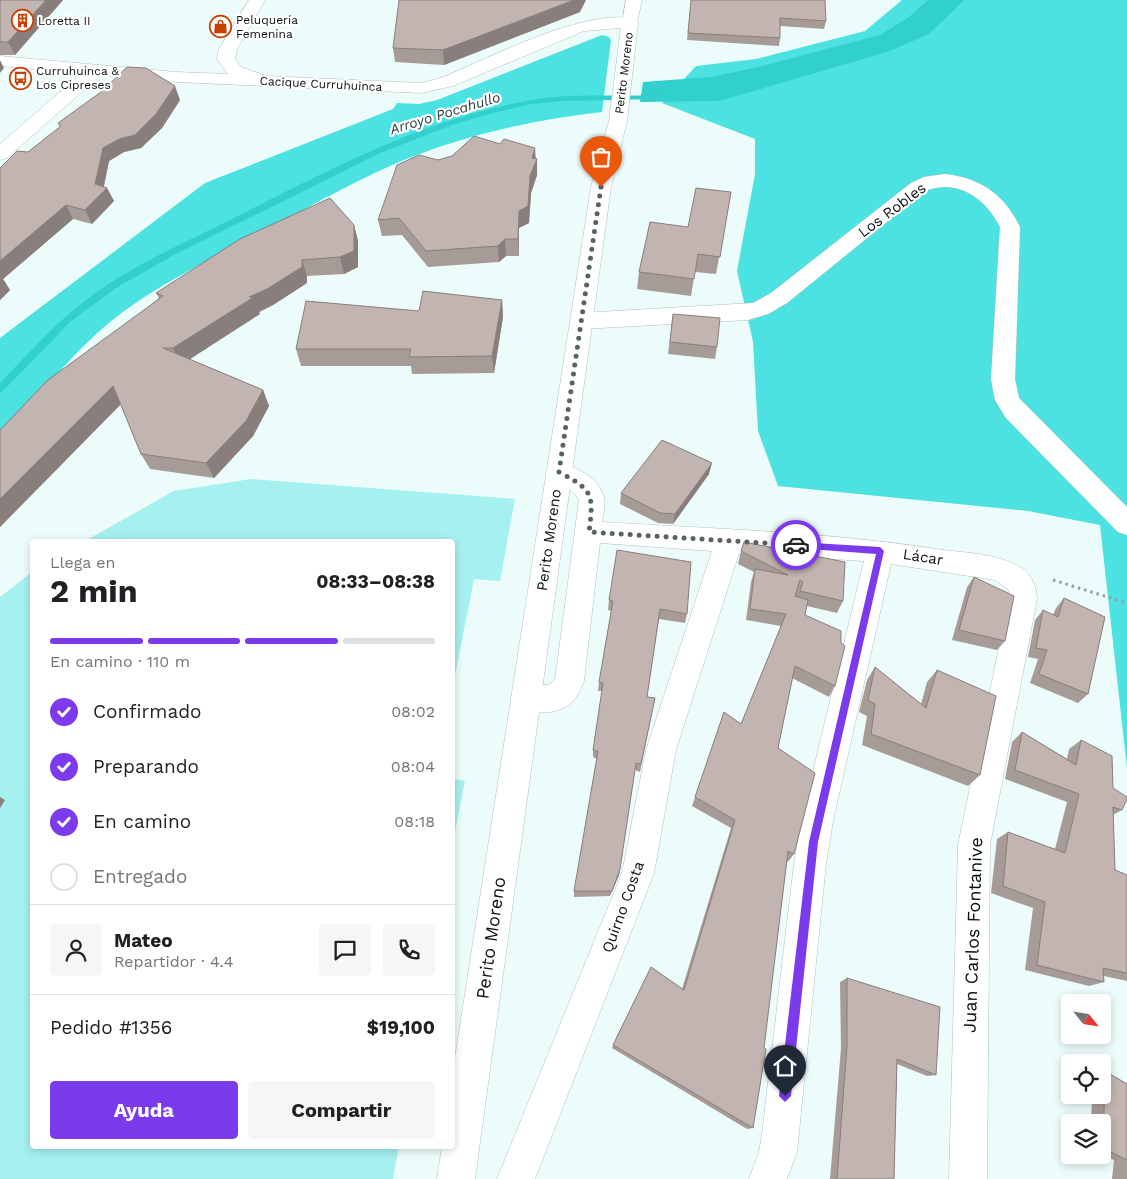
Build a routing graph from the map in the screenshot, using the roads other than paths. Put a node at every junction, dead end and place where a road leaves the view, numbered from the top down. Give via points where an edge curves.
1 (257, 0) edge
2 (634, 0) edge
3 (630, 23) junction
4 (228, 49) junction
5 (0, 62) edge
6 (96, 70) junction
7 (138, 74) junction
8 (285, 83) junction
9 (0, 154) edge
10 (582, 321) junction
11 (559, 472) junction
12 (1127, 524) edge
13 (589, 532) junction
14 (729, 541) junction
15 (880, 551) junction
16 (1016, 578) joint
17 (526, 698) junction
18 (464, 1178) edge
19 (516, 1179) edge
20 (768, 1179) edge
21 (968, 1179) edge

1 - 4 street
2 - 3 street, Perito Moreno
3 - 8 street, Cacique Curruhuinca via 580,27 428,87
3 - 10 street, Perito Moreno via 619,113 602,178
4 - 7 street via 218,58 197,67
4 - 8 street via 226,59 236,71
5 - 6 street, Cacique Curruhuinca
6 - 7 street, Cacique Curruhuinca
6 - 9 street
7 - 8 street, Cacique Curruhuinca
10 - 11 street, Perito Moreno
10 - 12 street, Los Robles via 735,314 760,309 779,298 925,182 942,179 964,183 983,194 1004,214 1010,227 1003,380 1007,400 1015,412
11 - 13 street, Perito Moreno via 582,484 590,494
11 - 17 street, Perito Moreno
13 - 14 street, Lácar
13 - 17 street, Perito Moreno via 568,685 557,698
14 - 15 street, Lácar
14 - 19 street, Quirno Costa via 661,750 638,873
15 - 16 street, Lácar via 995,569
15 - 20 street via 814,842 781,1134
16 - 21 street, Juan Carlos Fontanive via 1023,588 1023,599 981,798 973,853
17 - 18 street, Perito Moreno

